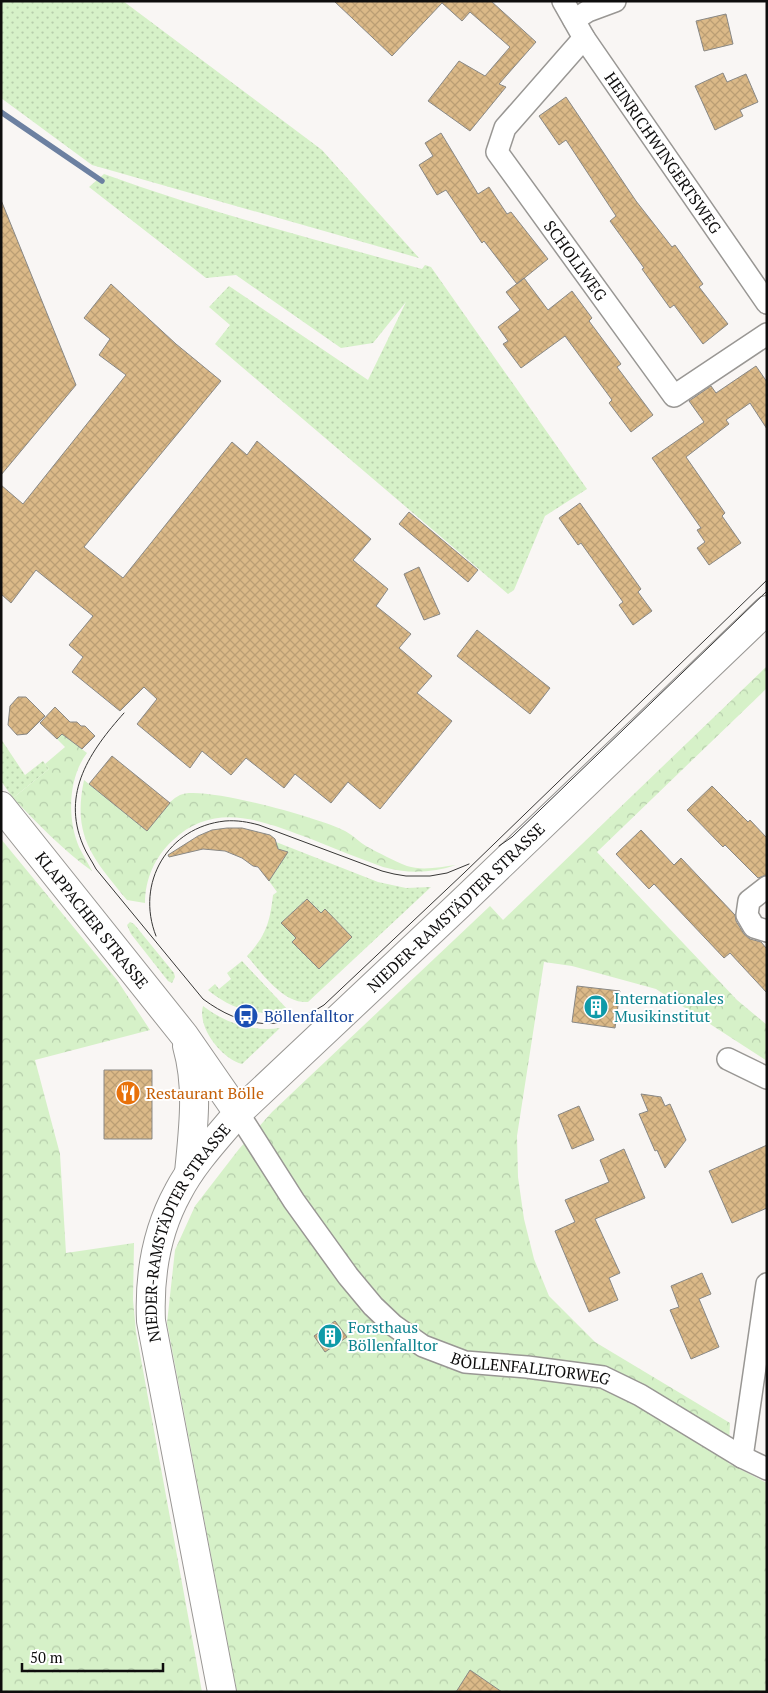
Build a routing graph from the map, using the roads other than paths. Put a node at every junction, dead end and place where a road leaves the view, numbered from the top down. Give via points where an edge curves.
1 (563, 1) edge
2 (615, 1) edge
3 (579, 29) junction
4 (767, 303) edge
5 (767, 334) edge
6 (767, 610) edge
7 (1, 806) edge
8 (767, 887) edge
9 (767, 931) edge
10 (184, 1035) junction
11 (728, 1059) dead end
12 (767, 1078) edge
13 (238, 1113) junction
14 (189, 1173) junction
15 (767, 1284) edge
16 (742, 1457) junction
17 (767, 1469) edge
18 (222, 1692) edge

1 - 3 street, HEINRICHWINGERTSWEG
2 - 3 street via 588,11
3 - 4 street, HEINRICHWINGERTSWEG
3 - 5 street, SCHOLLWEG via 505,128 497,152 674,396
6 - 13 main road, NIEDER-RAMSTÄDTER STRASSE
7 - 10 main road, KLAPPACHER STRASSE
8 - 9 street via 749,902 747,915 754,927
10 - 13 main road, KLAPPACHER STRASSE
10 - 14 main road, KLAPPACHER STRASSE via 194,1080
11 - 12 street
13 - 14 main road, NIEDER-RAMSTÄDTER STRASSE
13 - 16 street, BÖLLENFALLTORWEG via 294,1201 348,1276 372,1306 423,1346 466,1362 603,1377 640,1394
14 - 18 main road, NIEDER-RAMSTÄDTER STRASSE via 158,1240 152,1271 151,1321
15 - 16 street
16 - 17 street, BÖLLENFALLTORWEG

